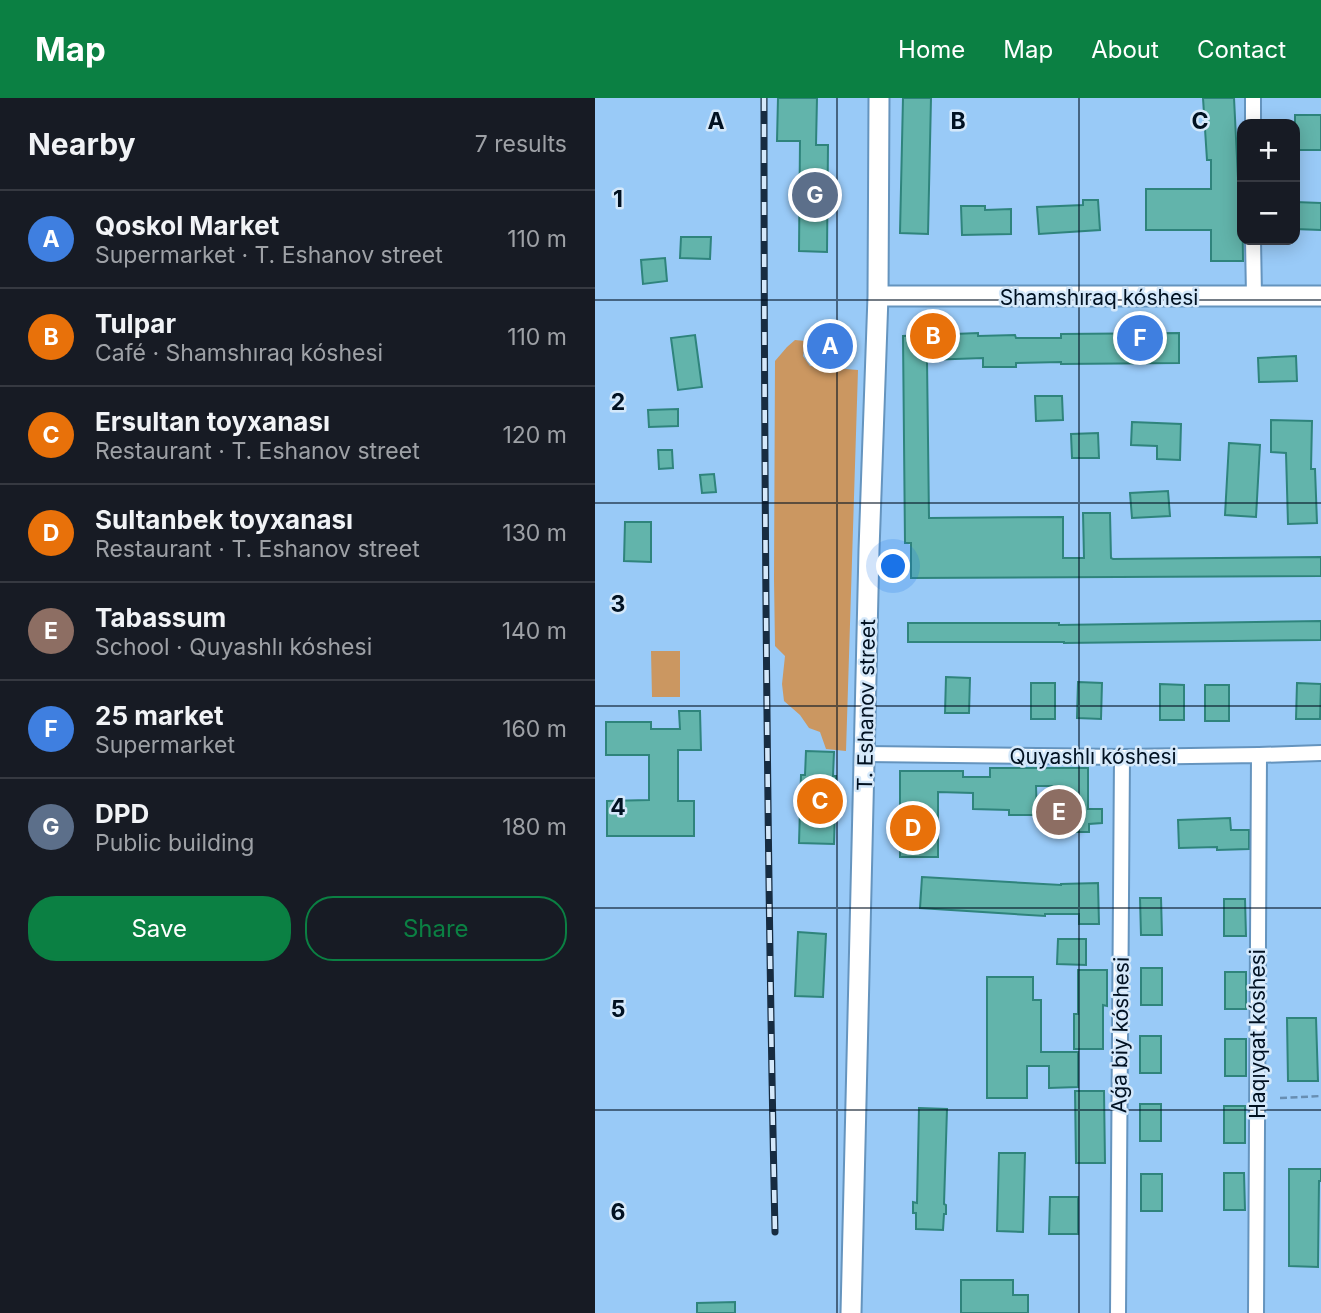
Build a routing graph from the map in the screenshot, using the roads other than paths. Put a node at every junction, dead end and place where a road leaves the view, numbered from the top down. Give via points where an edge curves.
1 (879, 98) edge
2 (1253, 98) edge
3 (1253, 119) edge
4 (1253, 245) edge
5 (878, 296) junction
6 (1254, 296) junction
7 (1321, 296) edge
8 (1321, 753) edge
9 (865, 754) junction
10 (1259, 755) junction
11 (1122, 757) junction
12 (851, 1313) edge
13 (1118, 1313) edge
14 (1256, 1313) edge

1 - 5 main road, T. Eshanov street
2 - 3 street
4 - 6 street
5 - 6 main road, Shamshıraq kóshesi
5 - 9 main road, T. Eshanov street
6 - 7 main road, Shamshıraq kóshesi
8 - 10 street, Quyashlı kóshesi
9 - 11 street, Quyashlı kóshesi
9 - 12 main road, T. Eshanov street
10 - 11 street, Quyashlı kóshesi
10 - 14 street, Haqıyqat kóshesi
11 - 13 street, Aǵa biy kóshesi

